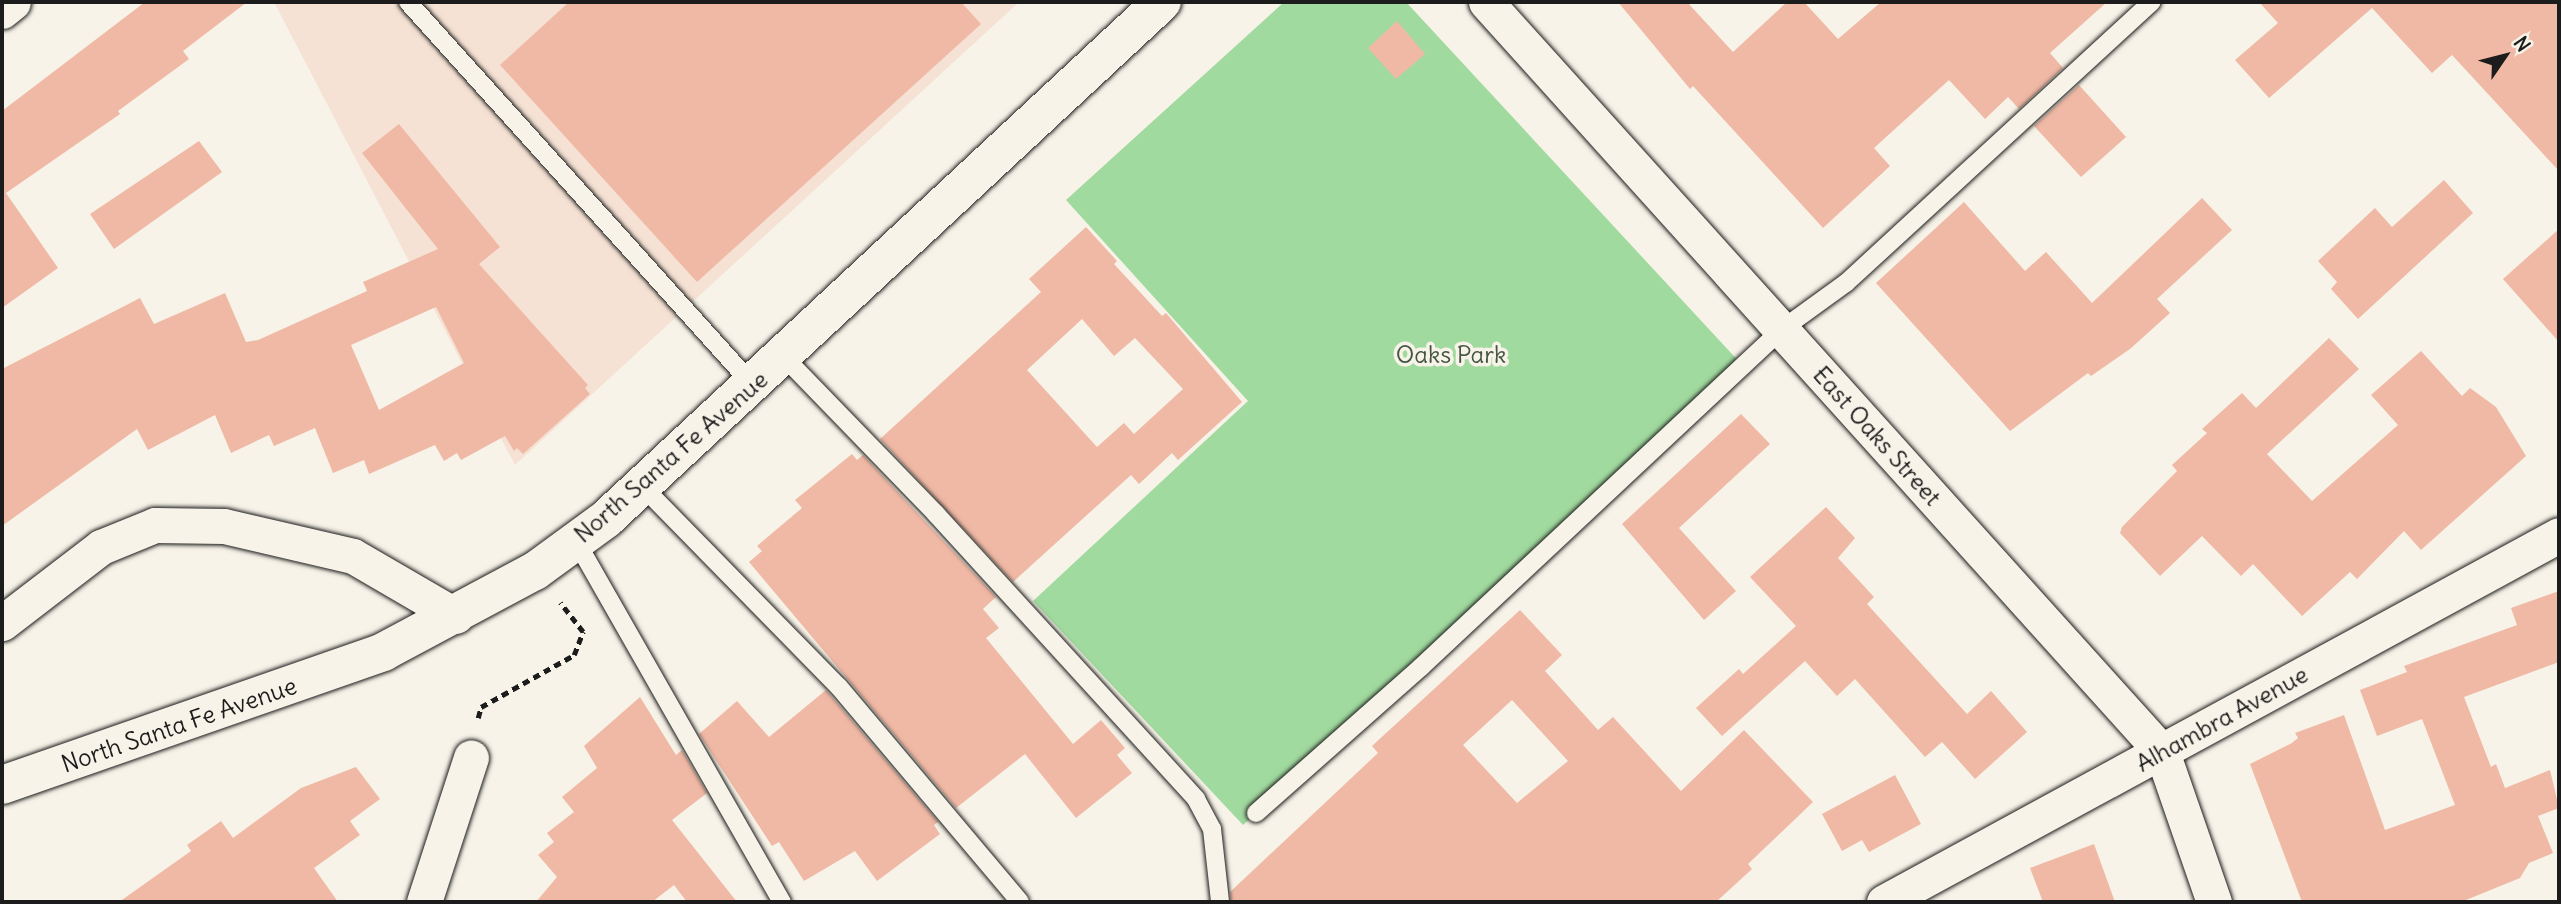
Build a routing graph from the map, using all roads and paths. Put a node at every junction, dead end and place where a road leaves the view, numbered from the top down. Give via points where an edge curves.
1 (13, 2) edge
2 (408, 2) edge
3 (1162, 2) edge
4 (1486, 2) edge
5 (2152, 2) edge
6 (2, 11) edge
7 (1781, 330) junction
8 (784, 357) junction
9 (753, 385) junction
10 (642, 486) junction
11 (2559, 535) edge
12 (576, 541) junction
13 (535, 571) junction
14 (456, 616) junction
15 (2, 623) edge
16 (2162, 752) junction
17 (471, 757) joint
18 (2, 785) edge
19 (1256, 813) dead end
20 (424, 902) edge
21 (782, 902) edge
22 (1020, 902) edge
23 (1220, 902) edge
24 (1884, 902) edge
25 (2214, 902) edge

1 - 6 street
2 - 9 lane
3 - 8 main road, North Santa Fe Avenue
4 - 7 street, East Oaks Street
5 - 7 lane via 1846,283
7 - 16 street, East Oaks Street
7 - 19 lane via 1421,667
8 - 9 main road, North Santa Fe Avenue
8 - 23 lane via 936,514 1196,799 1212,829
9 - 10 main road, North Santa Fe Avenue
10 - 12 main road, North Santa Fe Avenue
10 - 22 lane via 830,678
11 - 16 street, Alhambra Avenue
12 - 13 main road, North Santa Fe Avenue
12 - 21 lane
13 - 14 main road, North Santa Fe Avenue
13 - 17 path via 583,632 574,655 481,707
14 - 15 street via 353,556 224,526 155,525 101,547
14 - 18 main road, North Santa Fe Avenue via 383,652 306,682
16 - 24 street, Alhambra Avenue
16 - 25 street, East Oaks Street
17 - 20 street

